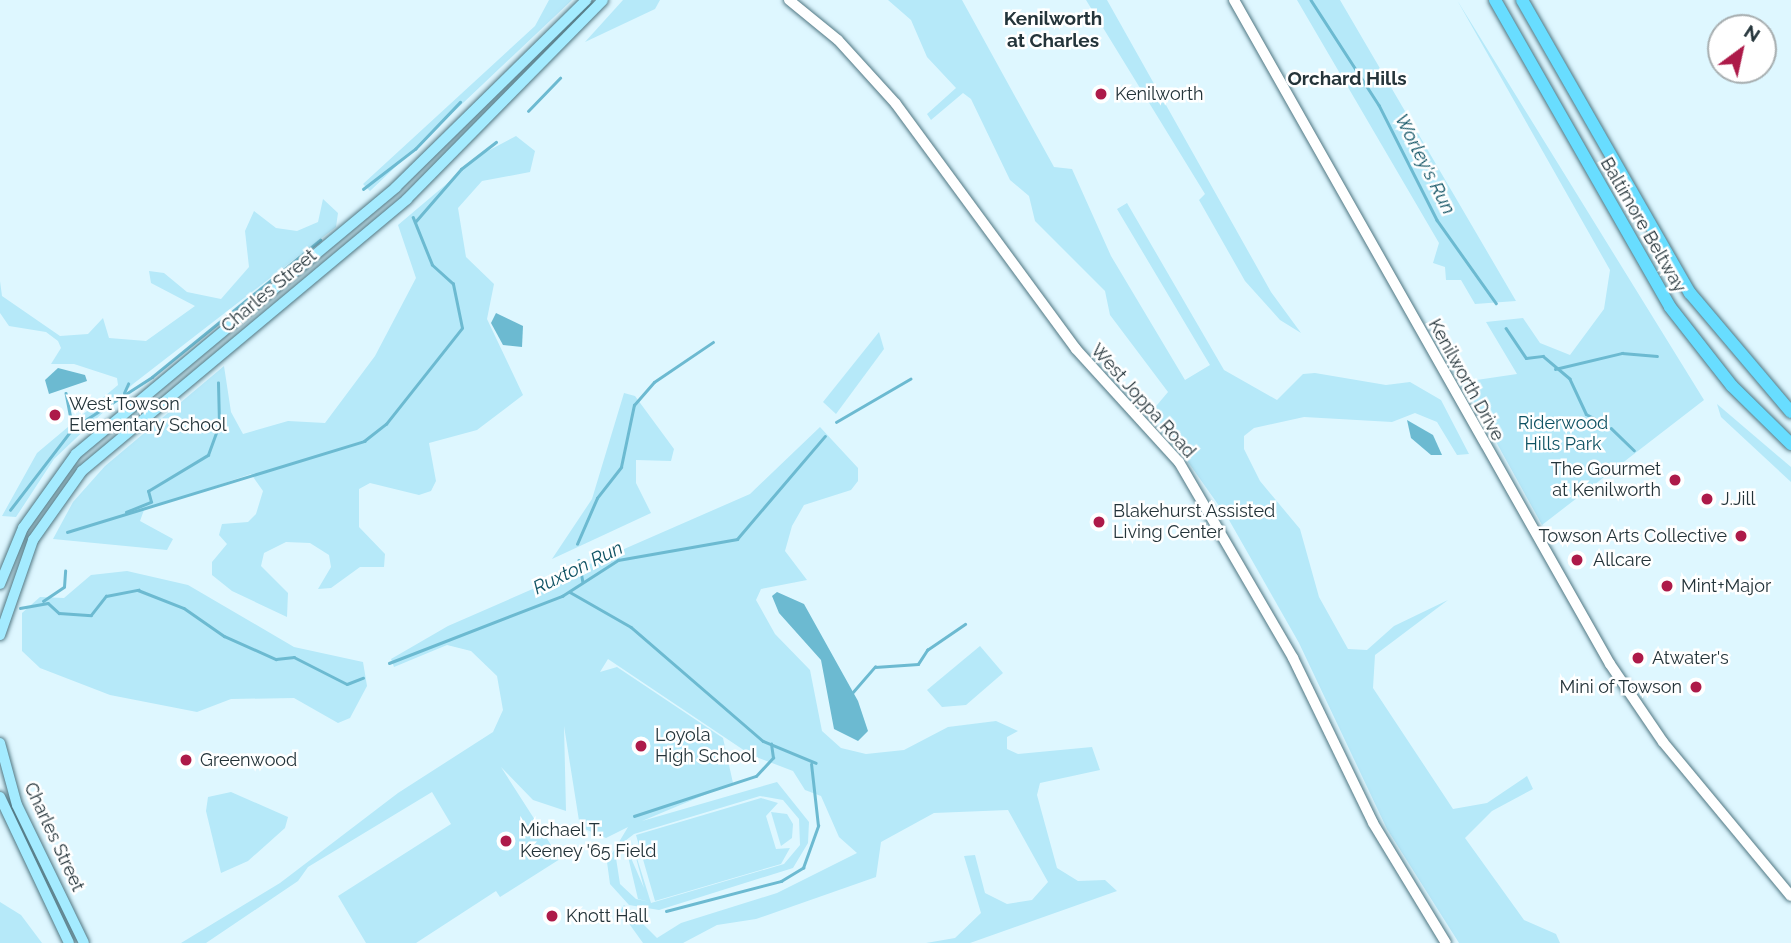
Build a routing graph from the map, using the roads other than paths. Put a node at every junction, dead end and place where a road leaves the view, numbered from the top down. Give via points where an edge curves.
1 (586, 0) edge
2 (603, 0) edge
3 (789, 0) edge
4 (1234, 0) edge
5 (1488, 0) edge
6 (1495, 0) edge
7 (1522, 0) edge
8 (1505, 17) junction
9 (1788, 409) edge
10 (1791, 444) edge
11 (0, 584) edge
12 (0, 635) edge
13 (0, 743) edge
14 (0, 797) edge
15 (1791, 896) edge
16 (69, 943) edge
17 (84, 943) edge
18 (1446, 943) edge

1 - 11 main road, Charles Street via 396,187 76,454 23,528
2 - 12 main road, Charles Street via 407,199 82,471 33,540
3 - 18 street, West Joppa Road via 887,93 1076,349 1179,462 1293,658 1373,824
4 - 15 street, Kenilworth Drive via 1610,664 1663,743
5 - 8 highway
6 - 8 highway, Baltimore Beltway
7 - 9 highway, Baltimore Beltway via 1690,293
8 - 10 highway, Baltimore Beltway via 1670,307 1732,386
13 - 17 main road, Charles Street via 17,805
14 - 16 main road, Charles Street

